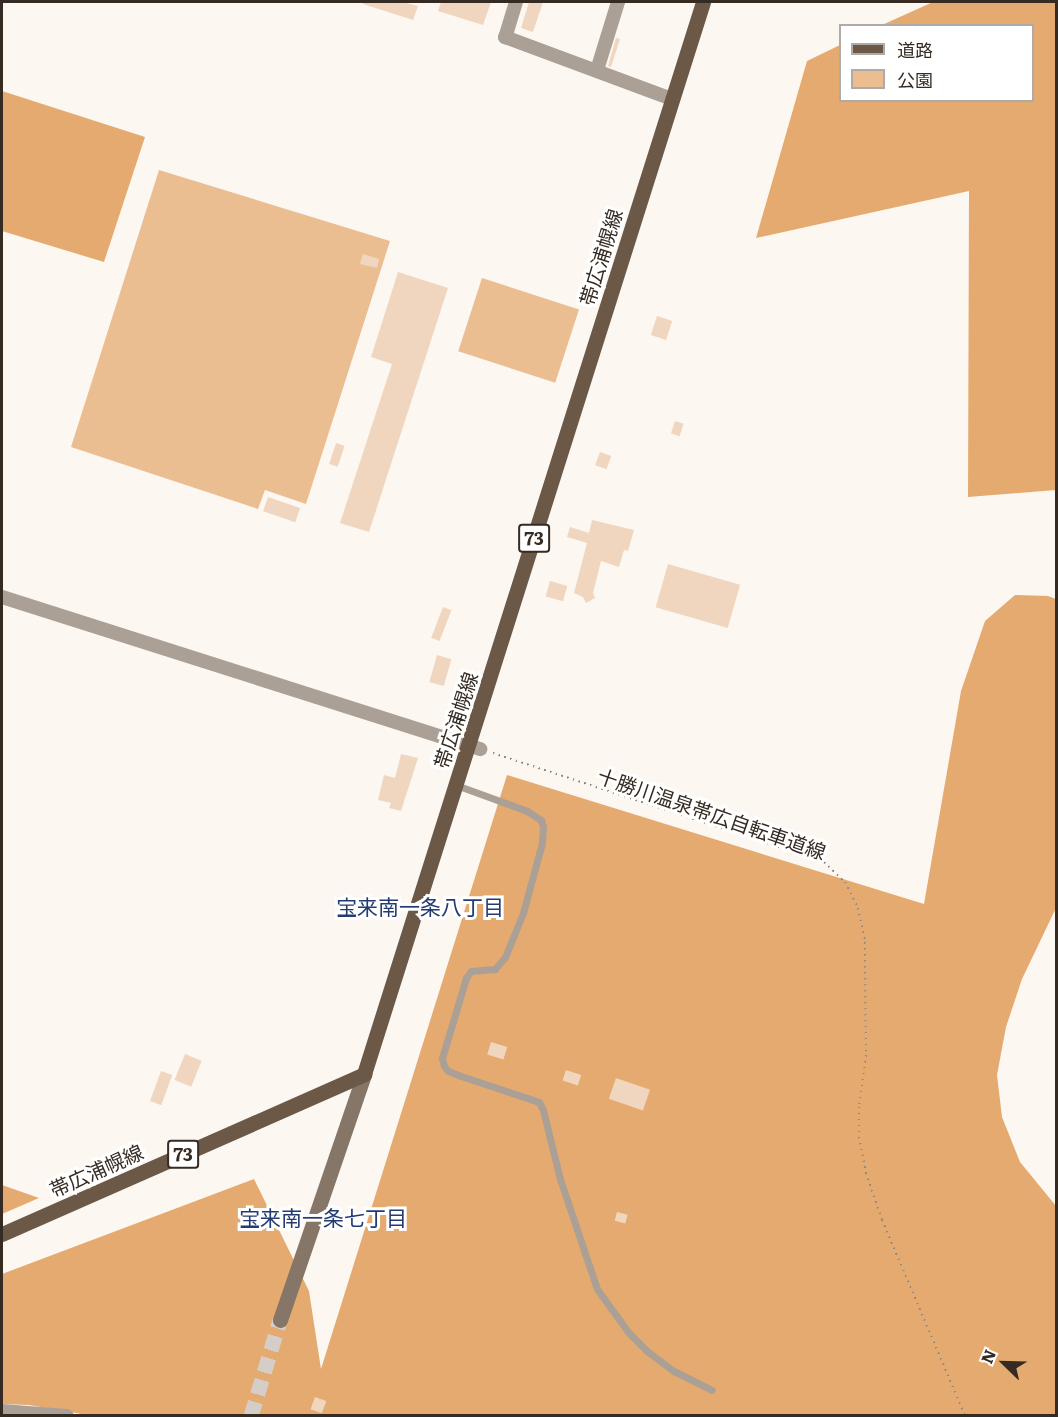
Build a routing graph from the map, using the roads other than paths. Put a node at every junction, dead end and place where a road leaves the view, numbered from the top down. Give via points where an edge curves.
1 (516, 2) edge
2 (618, 2) edge
3 (703, 2) edge
4 (597, 70) junction
5 (672, 99) junction
6 (2, 597) edge
7 (475, 747) junction
8 (456, 785) junction
9 (364, 1074) junction
10 (2, 1234) edge
11 (280, 1320) tunnel mouth
12 (712, 1390) dead end
13 (2, 1412) edge
14 (57, 1415) edge

1 - 4 street via 505,37
2 - 4 street
3 - 5 main road, 帯広浦幌線 / 73
4 - 5 street
5 - 7 main road, 帯広浦幌線 / 73
6 - 7 street
7 - 8 main road, 帯広浦幌線 / 73
8 - 9 main road, 帯広浦幌線 / 73
8 - 12 lane via 527,812 541,820 543,827 523,913 505,957 495,969 471,971 466,978 442,1058 444,1066 461,1076 538,1102 597,1289 622,1325 647,1351 674,1371
9 - 10 main road, 帯広浦幌線 / 73
9 - 11 main road
13 - 14 street

